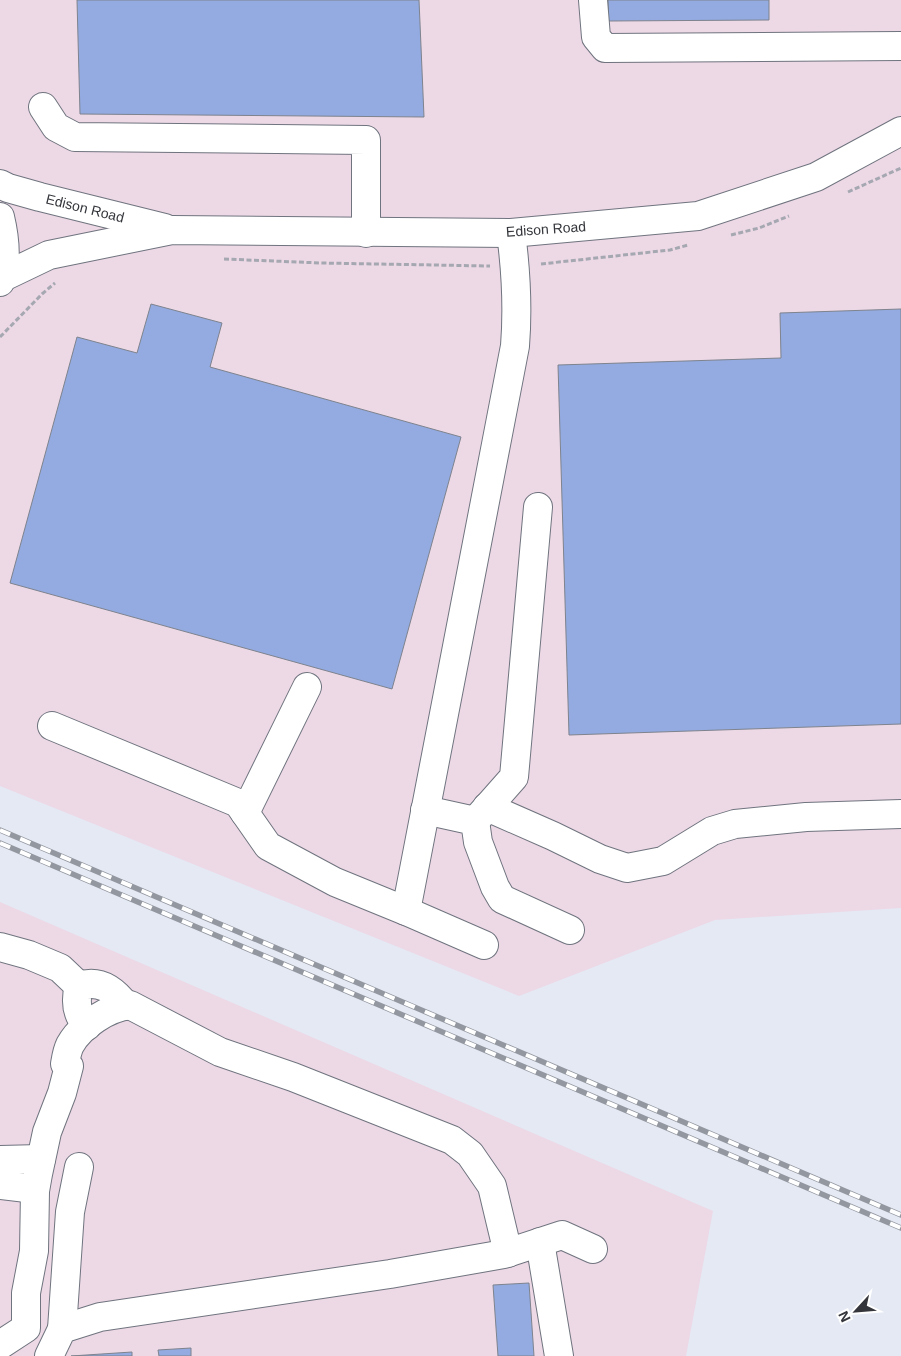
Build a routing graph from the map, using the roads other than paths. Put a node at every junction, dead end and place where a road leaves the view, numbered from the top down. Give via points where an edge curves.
1 (593, 0) edge
2 (901, 46) edge
3 (43, 108) dead end
4 (901, 131) edge
5 (0, 184) edge
6 (0, 217) edge
7 (172, 230) junction
8 (366, 233) junction
9 (511, 233) junction
10 (1, 280) edge
11 (538, 507) dead end
12 (307, 687) dead end
13 (52, 726) dead end
14 (425, 810) junction
15 (245, 814) junction
16 (481, 814) junction
17 (901, 814) edge
18 (406, 911) junction
19 (570, 930) dead end
20 (484, 946) dead end
21 (0, 947) edge
22 (79, 986) junction
23 (126, 1006) junction
24 (87, 1026) junction
25 (41, 1159) junction
26 (0, 1160) edge
27 (80, 1166) dead end
28 (0, 1185) edge
29 (36, 1189) junction
30 (540, 1242) junction
31 (593, 1249) dead end
32 (508, 1253) junction
33 (62, 1329) junction
34 (0, 1345) edge
35 (49, 1356) edge
36 (559, 1356) edge

1 - 2 street via 596,37 605,48
3 - 8 street via 56,127 75,136 366,140
4 - 9 street, Edison Road via 816,177 698,216
5 - 7 street, Edison Road
6 - 10 street via 5,252
7 - 8 street, Edison Road
7 - 10 street, Edison Road via 49,255
8 - 9 street, Edison Road
9 - 14 street via 518,318 515,346
11 - 16 street via 514,777
12 - 15 street
13 - 15 street via 238,803
14 - 16 street
14 - 18 street
15 - 18 street via 268,846 335,882
16 - 17 street via 553,836 600,860 627,868 663,861 712,831 735,824 806,817
16 - 19 street via 478,842 502,899
18 - 20 street
21 - 22 street via 60,968
22 - 23 street via 90,982 110,989
22 - 24 street via 76,998 80,1018
23 - 24 street
23 - 32 street via 220,1052 293,1077 452,1140 470,1154 492,1186
24 - 25 street via 69,1046 65,1064 69,1066
25 - 26 street
25 - 29 street
27 - 33 street via 70,1212
28 - 29 street
29 - 34 street via 34,1251 26,1293 26,1328
30 - 31 street via 562,1235
30 - 32 street
30 - 36 street
32 - 33 street via 390,1274 100,1316
33 - 35 street

